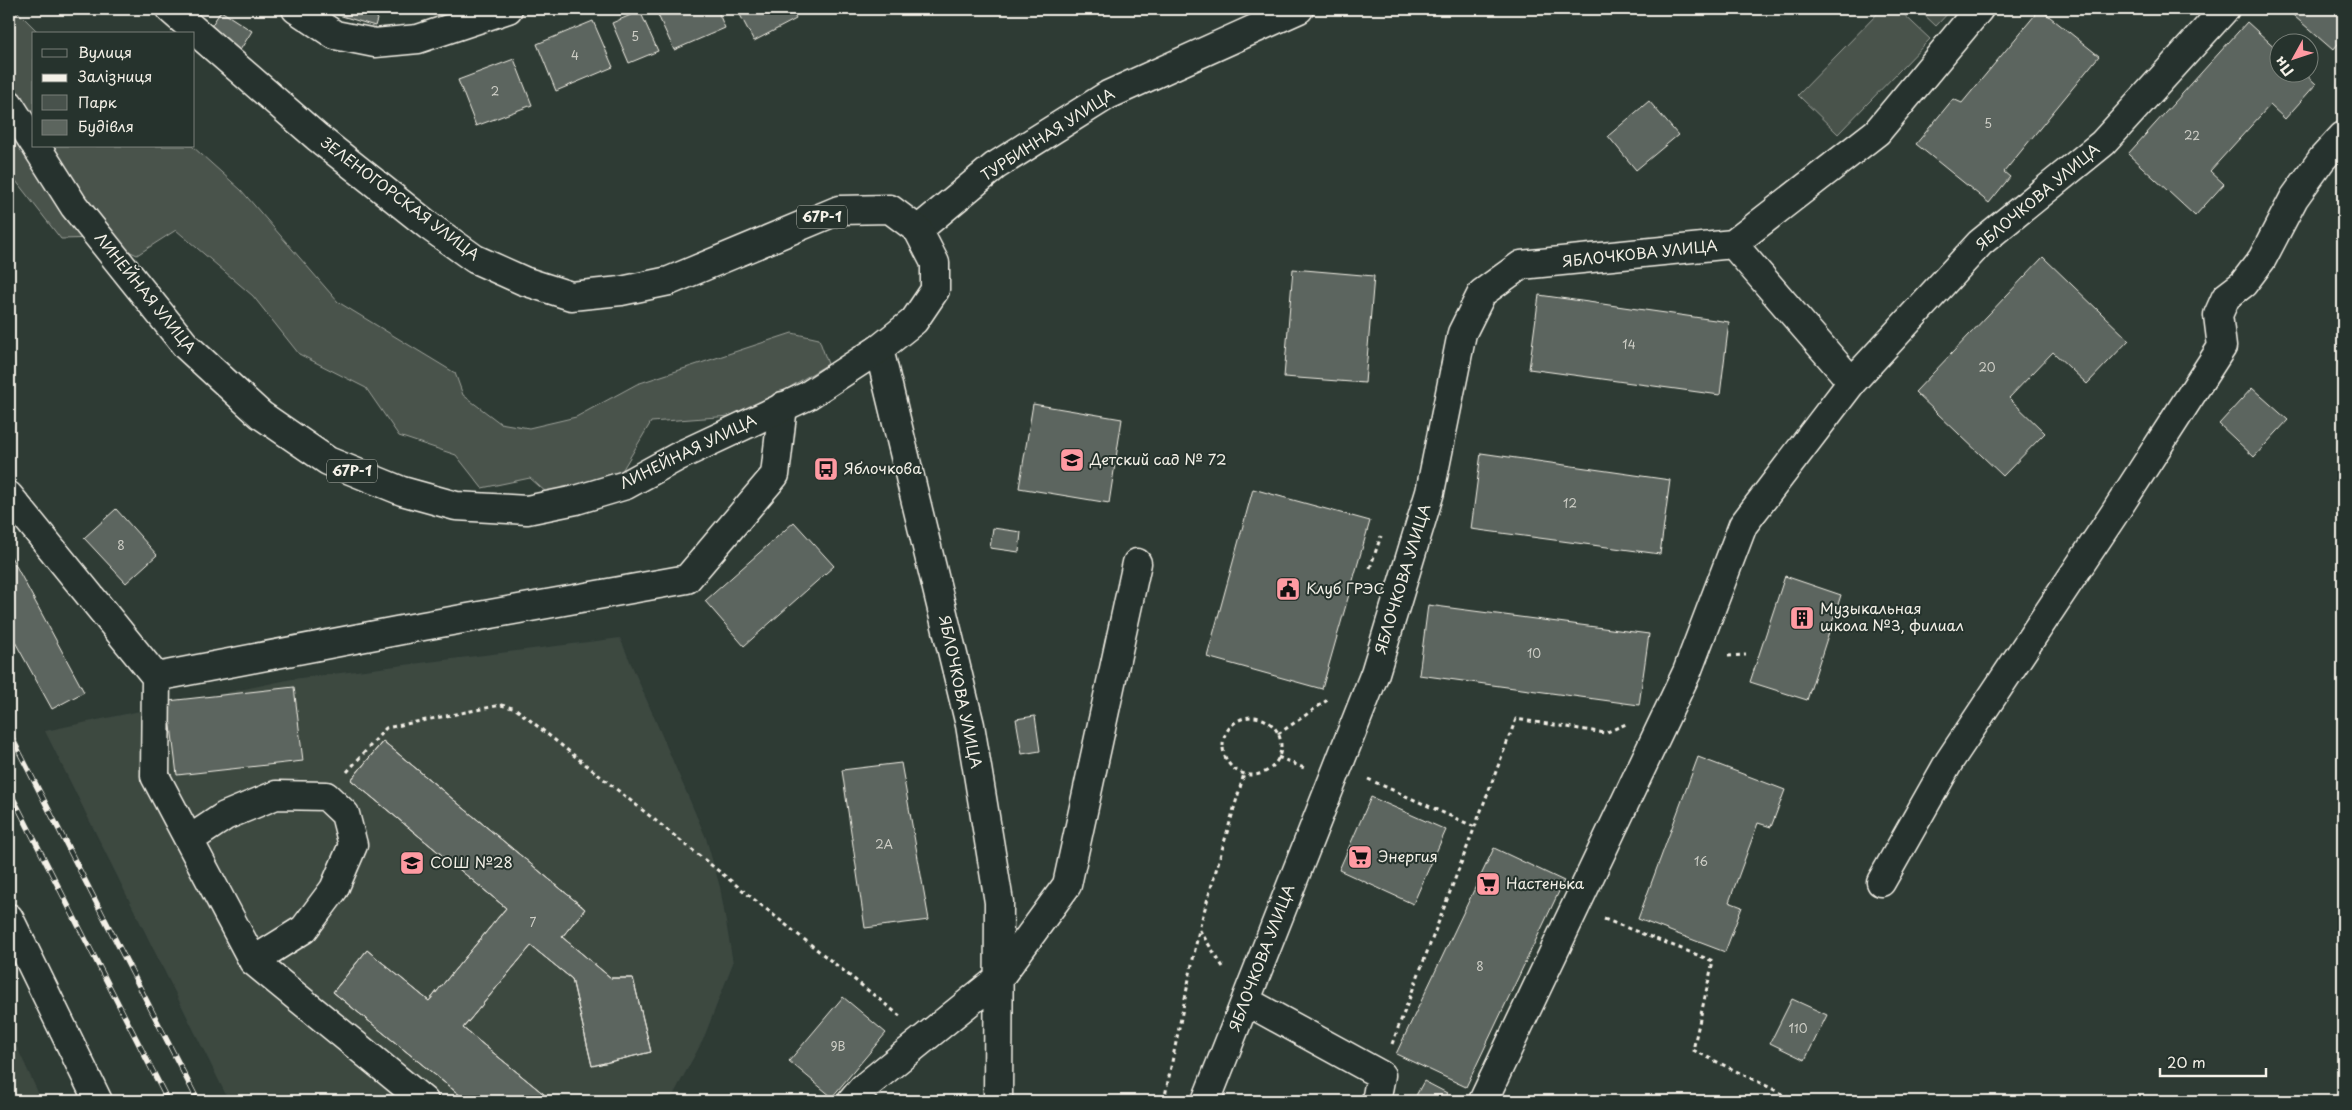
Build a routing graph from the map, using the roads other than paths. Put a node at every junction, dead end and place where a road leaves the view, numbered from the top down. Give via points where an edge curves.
1 (170, 9) edge
2 (296, 9) edge
3 (508, 9) edge
4 (1299, 9) edge
5 (1979, 9) edge
6 (2225, 9) edge
7 (9, 104) edge
8 (2343, 136) edge
9 (32, 140) edge
10 (37, 148) edge
11 (918, 230) junction
12 (1733, 244) junction
13 (726, 259) joint
14 (879, 349) junction
15 (1852, 382) junction
16 (783, 406) junction
17 (9, 496) edge
18 (1138, 563) dead end
19 (156, 677) junction
20 (189, 840) junction
21 (1881, 882) dead end
22 (9, 918) edge
23 (253, 961) junction
24 (999, 978) junction
25 (1246, 1001) junction
26 (1379, 1088) edge
27 (98, 1101) edge
28 (424, 1101) edge
29 (852, 1101) edge
30 (998, 1101) edge
31 (1206, 1101) edge
32 (1484, 1101) edge

1 - 13 street, ЗЕЛЕНОГОРСКАЯ УЛИЦА / 67Р-1 via 318,137 475,259 524,281 571,296 620,291 668,281
2 - 3 street via 335,35 375,43 418,40
4 - 11 street, ТУРБИННАЯ УЛИЦА via 1108,95 996,166
5 - 12 street, ЯБЛОЧКОВА УЛИЦА via 1877,132
6 - 15 street, ЯБЛОЧКОВА УЛИЦА via 2103,143 1980,243
7 - 9 street
8 - 21 street via 2294,198 2262,259 2243,284 2226,297 2218,315 2222,346 1950,760
10 - 16 street, ЛИНЕЙНАЯ УЛИЦА / 67Р-1 via 74,206 186,346 261,415 328,461 402,491 456,506 528,510 576,500 626,485
11 - 13 street, ЛИНЕЙНАЯ УЛИЦА / 67Р-1 via 890,209 839,210
11 - 14 street, ЛИНЕЙНАЯ УЛИЦА / 67Р-1 via 935,263 935,290 914,321
12 - 15 street, ЯБЛОЧКОВА УЛИЦА
12 - 25 street, ЯБЛОЧКОВА УЛИЦА via 1521,265 1482,293 1462,333 1430,492 1375,673
14 - 16 street, ЛИНЕЙНАЯ УЛИЦА / 67Р-1 via 807,396
14 - 24 street, ЯБЛОЧКОВА УЛИЦА via 970,725 999,902
15 - 32 street via 1743,525 1687,672
16 - 19 street via 775,475 687,579
17 - 19 street
18 - 24 street via 1068,885
19 - 20 street via 155,776
20 - 23 street
20 - 23 street via 225,816 276,795 326,796 345,814 353,845 334,888 304,929
22 - 27 street
23 - 28 street
24 - 29 street via 863,1088
24 - 30 street, ЯБЛОЧКОВА УЛИЦА
25 - 26 street
25 - 31 street, ЯБЛОЧКОВА УЛИЦА

